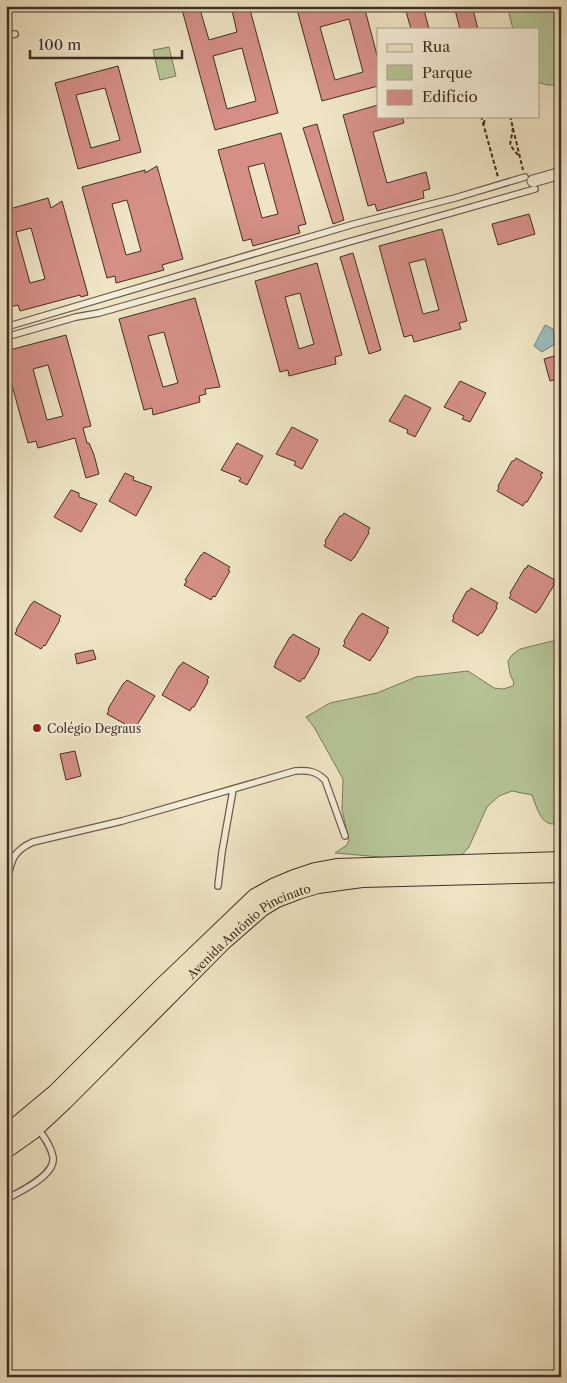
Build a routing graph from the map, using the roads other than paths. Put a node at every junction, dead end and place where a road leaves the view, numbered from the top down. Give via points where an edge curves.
1 (15, 34) dead end
2 (6, 36) edge
3 (561, 173) edge
4 (531, 182) junction
5 (6, 327) edge
6 (6, 337) edge
7 (233, 790) junction
8 (345, 836) dead end
9 (561, 860) edge
10 (561, 874) edge
11 (6, 886) edge
12 (218, 886) dead end
13 (37, 1127) junction
14 (6, 1134) edge
15 (6, 1150) edge
16 (6, 1200) edge

1 - 2 lane
3 - 4 street
4 - 5 lane via 500,184 354,224
4 - 6 lane via 99,313
7 - 8 lane via 295,771 312,771 325,780
7 - 11 lane via 33,842 16,853
7 - 12 lane
9 - 14 main road, Avenida Antônio Pincinato via 337,867 315,871 275,886 255,897 55,1093
10 - 13 main road, Avenida Antônio Pincinato via 362,879 318,885 277,899 254,914 223,942 89,1079
13 - 15 main road, Avenida Antônio Pincinato
13 - 16 lane via 53,1156 50,1170

